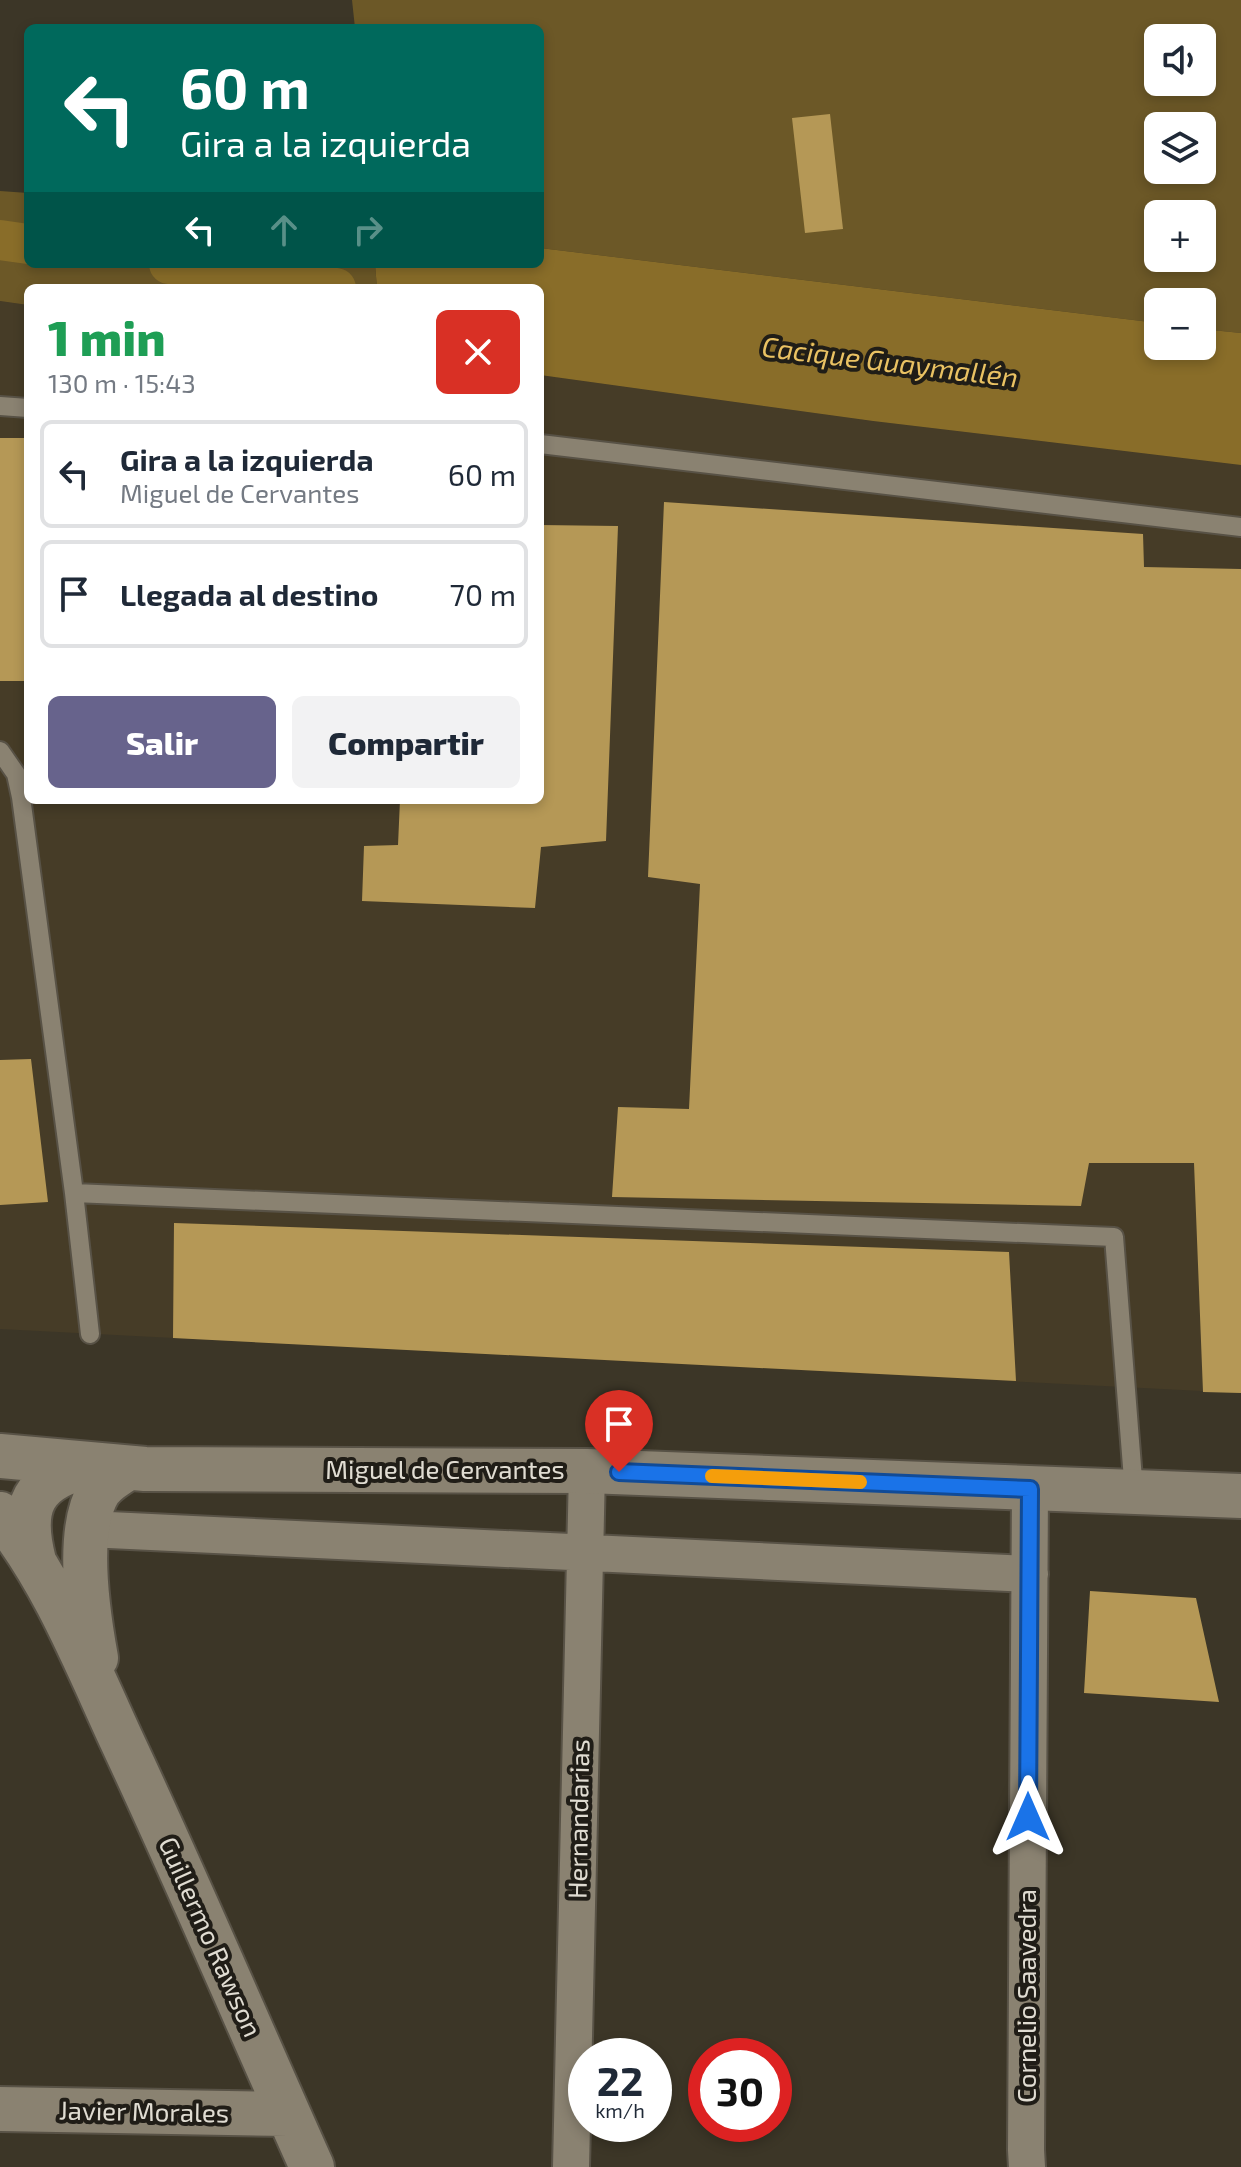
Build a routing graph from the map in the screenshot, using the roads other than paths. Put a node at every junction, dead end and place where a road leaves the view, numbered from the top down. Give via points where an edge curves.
1 (0, 406) edge
2 (24, 408) edge
3 (544, 444) edge
4 (1241, 527) edge
5 (0, 751) edge
6 (74, 1193) junction
7 (90, 1334) dead end
8 (587, 1471) junction
9 (71, 1478) edge
10 (1030, 1489) junction
11 (1134, 1492) junction
12 (1241, 1496) edge
13 (0, 1514) edge
14 (585, 1553) junction
15 (35, 1563) junction
16 (1030, 1574) junction
17 (87, 1588) junction
18 (106, 1707) junction
19 (0, 2109) edge
20 (288, 2114) junction
21 (312, 2167) edge
22 (571, 2167) edge
23 (1027, 2167) edge

1 - 2 lane
3 - 4 lane
5 - 6 lane via 16,774 21,797
6 - 7 lane
6 - 11 lane via 1114,1237
8 - 9 main road, Miguel de Cervantes
8 - 10 main road, Miguel de Cervantes
8 - 14 street, Hernandarias
9 - 14 street
9 - 15 main road, Guillermo Rawson via 47,1483 34,1496 28,1535
9 - 17 main road, Guillermo Rawson
9 - 17 main road, Guillermo Rawson via 69,1508
10 - 11 main road, Miguel de Cervantes
10 - 16 street, Cornelio Saavedra
11 - 12 main road, Miguel de Cervantes
13 - 15 main road, Guillermo Rawson
14 - 16 street
14 - 22 street, Hernandarias
15 - 18 main road, Guillermo Rawson
16 - 23 street, Cornelio Saavedra
17 - 18 main road, Guillermo Rawson
18 - 20 main road, Guillermo Rawson
19 - 20 main road, Javier Morales
20 - 21 main road, Guillermo Rawson

